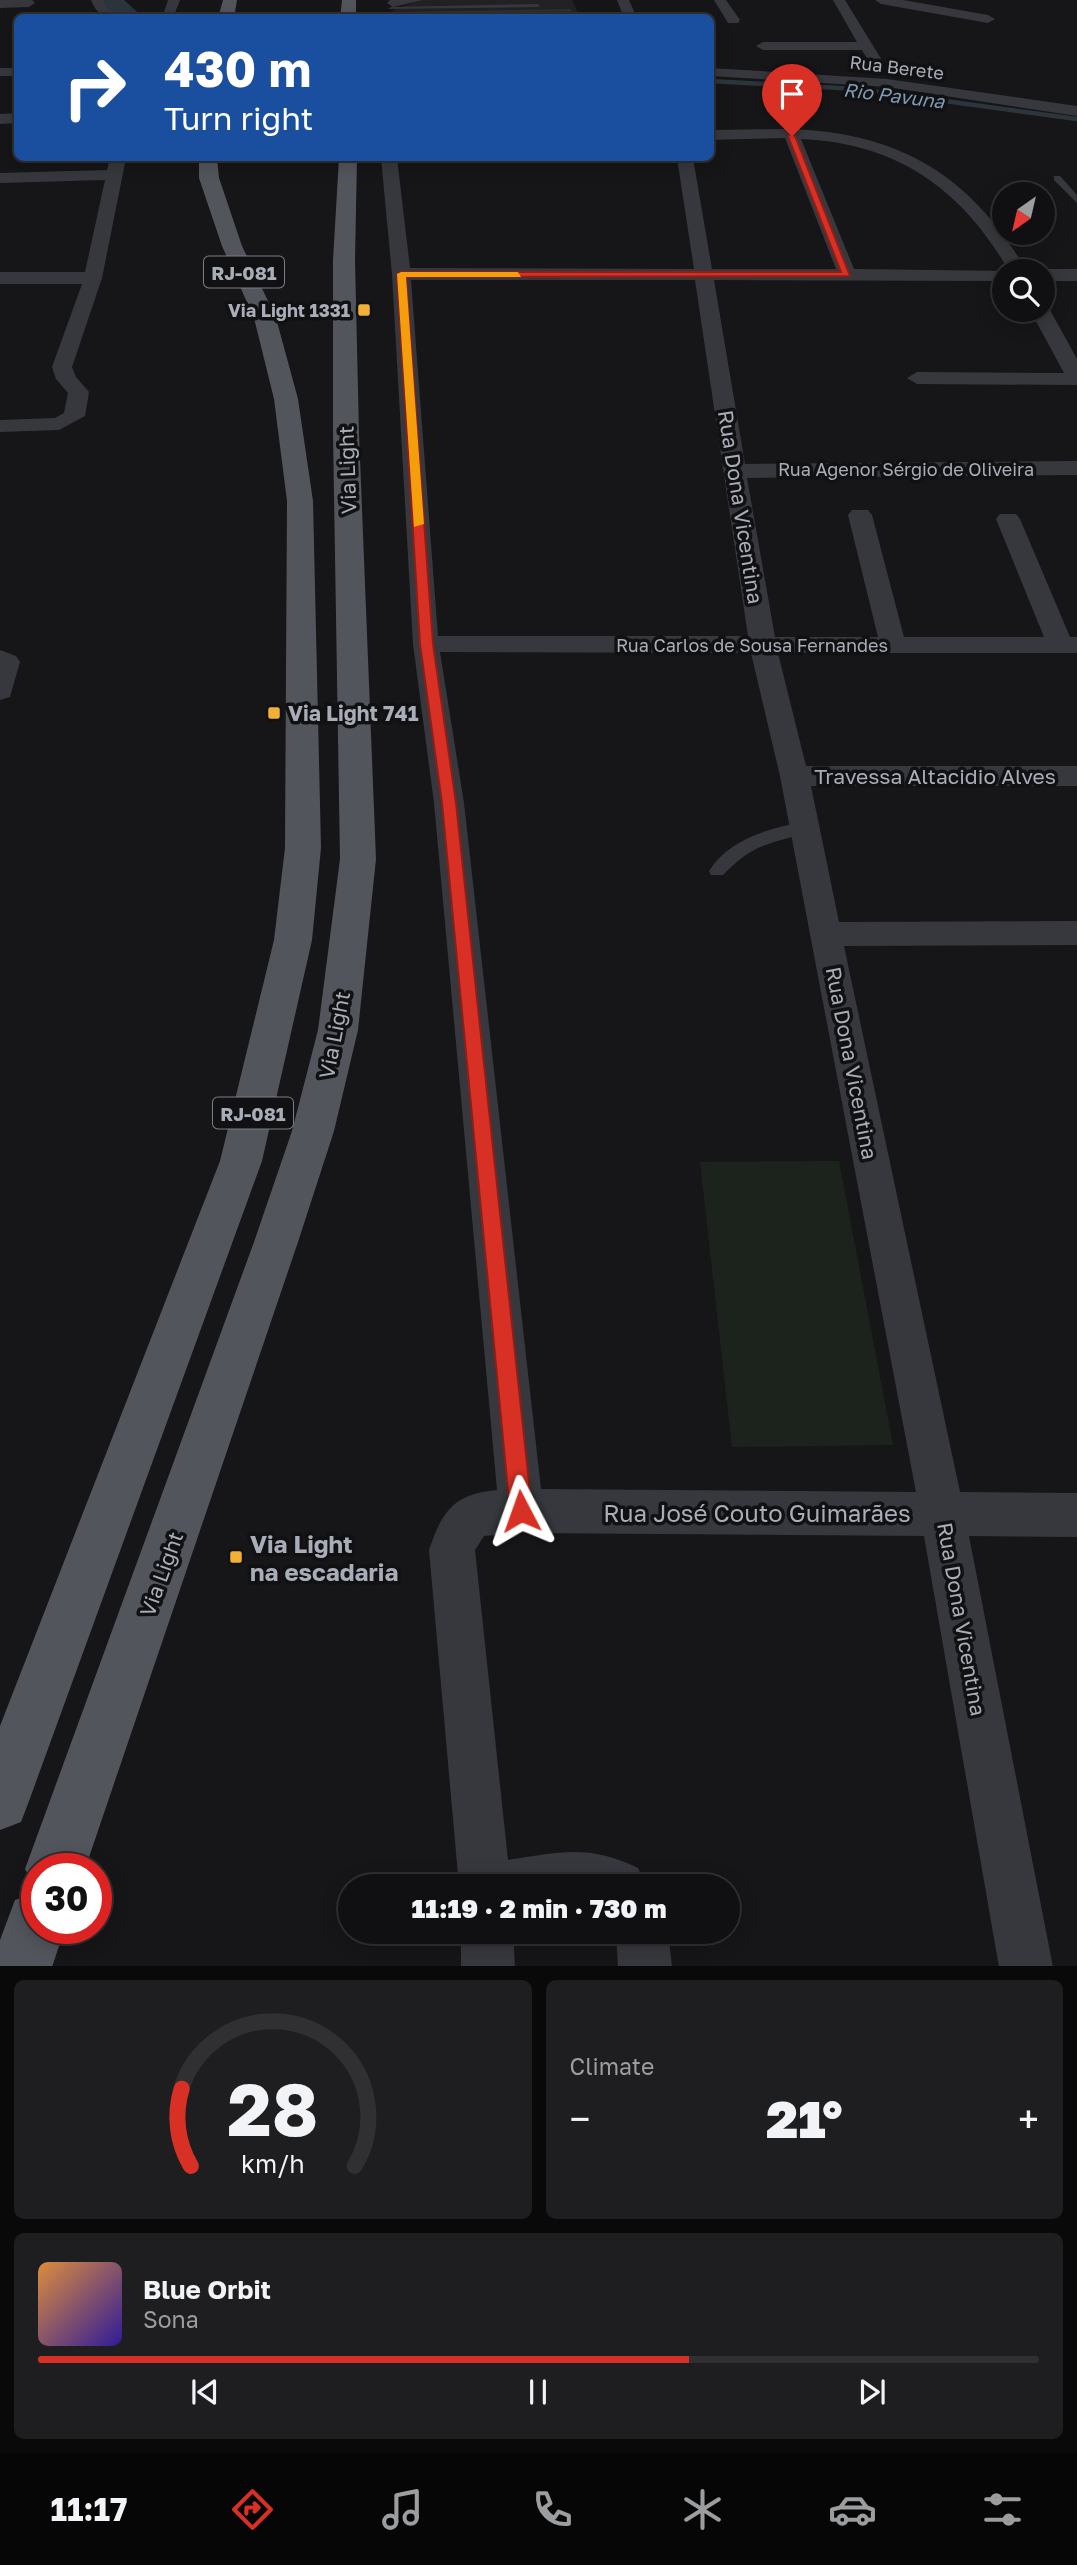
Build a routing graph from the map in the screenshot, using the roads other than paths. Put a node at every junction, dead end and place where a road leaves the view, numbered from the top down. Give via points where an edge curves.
1 (97, 0) edge
2 (417, 0) edge
3 (719, 0) edge
4 (839, 0) edge
5 (881, 0) edge
6 (488, 3) edge
7 (0, 4) edge
8 (29, 4) dead end
9 (538, 6) dead end
10 (392, 7) edge
11 (108, 14) edge
12 (988, 19) dead end
13 (733, 20) dead end
14 (763, 46) dead end
15 (867, 46) junction
16 (714, 72) edge
17 (887, 83) junction
18 (714, 84) edge
19 (1077, 111) edge
20 (1077, 122) edge
21 (714, 135) edge
22 (792, 136) junction
23 (208, 161) edge
24 (348, 161) edge
25 (389, 161) edge
26 (686, 161) edge
27 (115, 166) edge
28 (0, 178) edge
29 (1057, 178) dead end
30 (1077, 200) edge
31 (1012, 259) edge
32 (401, 274) junction
33 (847, 274) junction
34 (992, 275) edge
35 (1055, 275) edge
36 (1077, 275) edge
37 (705, 276) junction
38 (0, 278) edge
39 (93, 278) junction
40 (1047, 322) edge
41 (918, 378) dead end
42 (1077, 378) edge
43 (0, 426) edge
44 (1077, 468) edge
45 (735, 471) junction
46 (860, 515) dead end
47 (1008, 519) dead end
48 (426, 644) junction
49 (893, 645) junction
50 (1068, 645) edge
51 (763, 646) junction
52 (794, 776) junction
53 (1077, 776) edge
54 (804, 828) junction
55 (717, 871) dead end
56 (1077, 933) edge
57 (826, 934) junction
58 (521, 1511) junction
59 (942, 1513) junction
60 (1077, 1516) edge
61 (0, 1801) edge
62 (61, 1853) edge
63 (484, 1874) edge
64 (29, 1944) edge
65 (487, 1944) edge
66 (643, 1944) edge
67 (21, 1966) edge
68 (488, 1966) edge
69 (645, 1966) edge
70 (1026, 1966) edge

1 - 11 street
2 - 10 street
3 - 13 street
4 - 15 street
5 - 12 street
6 - 9 lane
6 - 10 lane
7 - 8 street
14 - 15 street
15 - 17 street
16 - 17 street, Rua Berete
17 - 19 street, Rua Berete
18 - 20 street, Rua Berete via 885,94
21 - 22 street
22 - 31 street via 847,139 887,150 924,168 972,203
22 - 33 street
23 - 61 main road, RJ-081 via 209,178 232,246 265,318 286,399 300,501 303,848 293,940 241,1161
24 - 62 main road, Via Light / RJ-081 via 346,434 358,859 338,1030 313,1131 272,1254
25 - 32 street
26 - 37 street, Rua Dona Vicentina
27 - 28 street
27 - 39 street
29 - 30 lane
32 - 37 street
32 - 48 street
33 - 34 street
33 - 37 street
35 - 36 street
37 - 45 street, Rua Dona Vicentina
38 - 39 street
39 - 43 street via 62,367 79,392 74,416 53,425
40 - 42 street
41 - 42 street
44 - 45 street, Rua Agenor Sérgio de Oliveira
45 - 51 street, Rua Dona Vicentina
46 - 49 street
47 - 50 street
48 - 51 street, Rua Carlos de Sousa Fernandes
48 - 58 street via 449,803
49 - 50 street, Rua Carlos de Sousa Fernandes
49 - 51 street, Rua Carlos de Sousa Fernandes
51 - 52 street, Rua Dona Vicentina
52 - 53 street, Travessa Altacidio Alves
52 - 54 street, Rua Dona Vicentina
54 - 55 lane via 752,840
54 - 57 street, Rua Dona Vicentina
56 - 57 street
57 - 59 street, Rua Dona Vicentina
58 - 59 street, Rua José Couto Guimarães
58 - 63 street, Rua José Couto Guimarães via 471,1517 456,1533 452,1550
59 - 60 street, Rua José Couto Guimarães
59 - 70 street, Rua Dona Vicentina
64 - 67 main road
65 - 68 street
66 - 69 street

